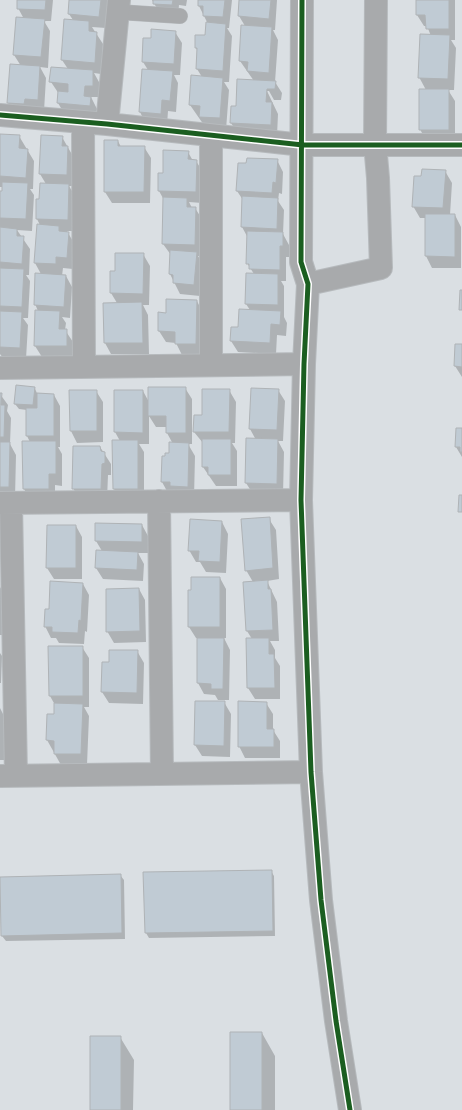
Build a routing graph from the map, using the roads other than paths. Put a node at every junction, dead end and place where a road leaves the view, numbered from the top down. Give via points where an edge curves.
1 (302, 0) edge
2 (376, 0) edge
3 (119, 6) edge
4 (180, 16) dead end
5 (0, 115) edge
6 (83, 123) junction
7 (107, 124) junction
8 (210, 136) junction
9 (375, 144) junction
10 (303, 145) junction
11 (462, 146) edge
12 (308, 284) junction
13 (304, 364) junction
14 (211, 365) junction
15 (84, 367) junction
16 (0, 368) edge
17 (301, 500) junction
18 (159, 501) junction
19 (6, 503) edge
20 (311, 772) junction
21 (162, 774) junction
22 (8, 776) edge
23 (350, 1110) edge

1 - 10 street
2 - 9 street
3 - 4 lane
3 - 7 street
5 - 6 street
6 - 7 street
6 - 15 street
7 - 8 street
8 - 10 street
8 - 14 street
9 - 10 street
9 - 11 street
9 - 12 street via 381,268
10 - 12 street via 301,262
12 - 13 street
13 - 14 street
13 - 17 street
14 - 15 street
15 - 16 street
17 - 18 street
17 - 20 street
18 - 19 street
18 - 21 street
19 - 22 street
20 - 21 street
20 - 23 street via 320,900
21 - 22 street

